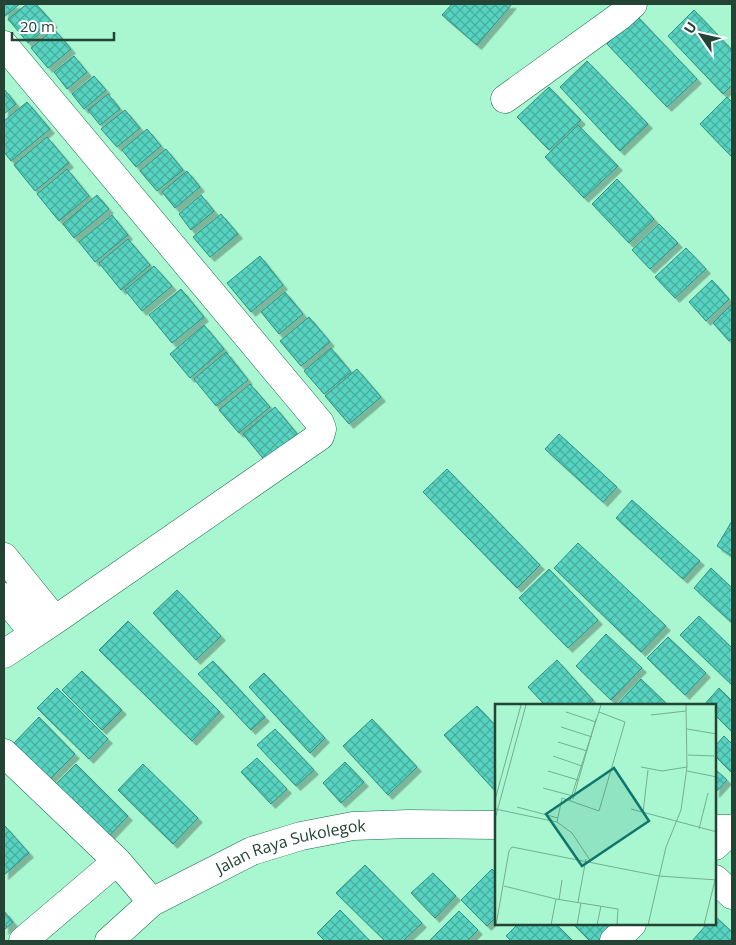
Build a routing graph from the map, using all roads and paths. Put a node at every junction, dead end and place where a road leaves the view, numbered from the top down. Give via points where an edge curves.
1 (620, 8) edge
2 (4, 46) edge
3 (505, 99) dead end
4 (7, 569) edge
5 (4, 597) edge
6 (45, 627) junction
7 (4, 654) edge
8 (4, 753) edge
9 (495, 825) edge
10 (716, 829) edge
11 (732, 829) edge
12 (716, 845) edge
13 (117, 861) junction
14 (716, 879) edge
15 (732, 895) edge
16 (152, 902) junction
17 (631, 925) edge
18 (23, 941) edge
19 (109, 941) edge
20 (614, 941) edge

1 - 3 street
2 - 6 street via 322,429 320,436
4 - 6 street
5 - 6 street
6 - 7 street
8 - 13 street
9 - 16 street, Jalan Raya Sukolegok via 353,826 301,836 252,851
10 - 11 street
11 - 12 street
13 - 16 street
13 - 18 street
14 - 15 street
16 - 19 street, Jalan Raya Sukolegok
17 - 20 street

